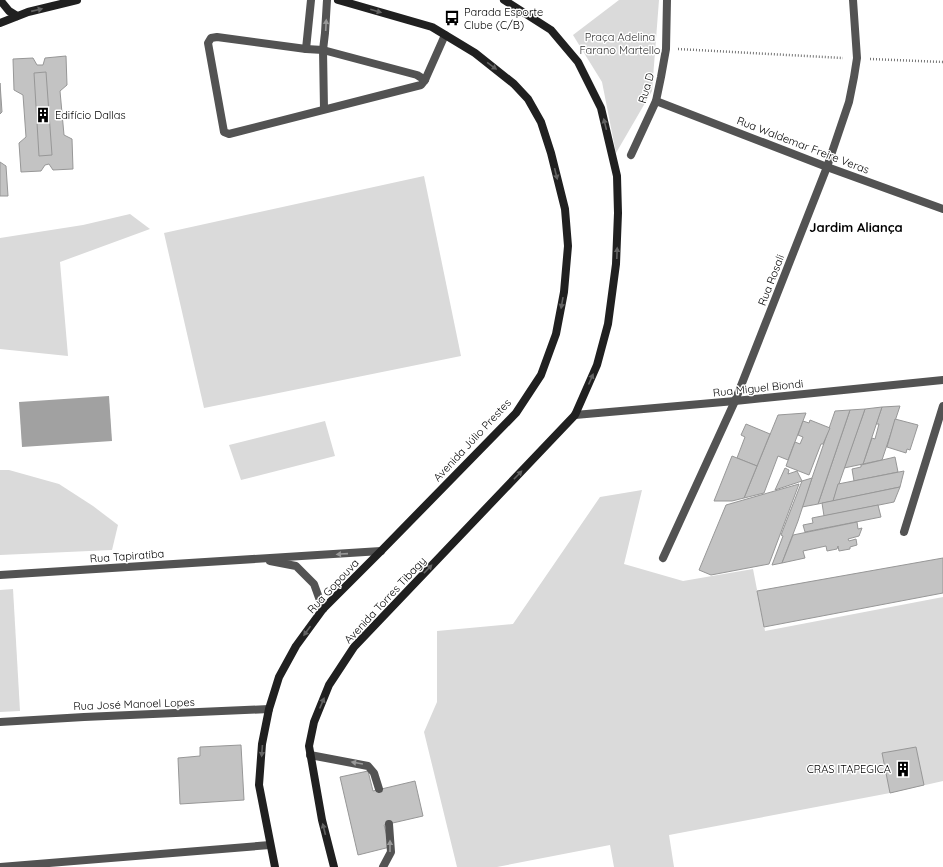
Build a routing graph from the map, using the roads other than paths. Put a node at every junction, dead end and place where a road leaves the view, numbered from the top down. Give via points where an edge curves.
1 (0, 0) edge
2 (77, 0) edge
3 (311, 0) edge
4 (327, 0) edge
5 (338, 0) edge
6 (504, 0) edge
7 (667, 0) edge
8 (853, 0) edge
9 (17, 16) junction
10 (0, 23) edge
11 (445, 35) junction
12 (306, 49) junction
13 (323, 50) junction
14 (425, 80) junction
15 (656, 101) junction
16 (324, 110) junction
17 (630, 155) dead end
18 (827, 167) junction
19 (943, 209) edge
20 (943, 380) edge
21 (735, 401) junction
22 (943, 406) edge
23 (575, 415) junction
24 (904, 532) dead end
25 (381, 551) junction
26 (663, 558) dead end
27 (255, 559) junction
28 (0, 575) edge
29 (323, 609) junction
30 (269, 710) junction
31 (0, 722) edge
32 (310, 754) junction
33 (379, 790) dead end
34 (389, 824) dead end
35 (270, 845) junction
36 (0, 867) edge
37 (275, 867) edge
38 (334, 867) edge
39 (383, 867) edge

1 - 9 main road
9 -> 2 main road
3 - 12 street
13 -> 4 street
5 -> 11 main road, Avenida Júlio Prestes via 432,27
23 -> 6 main road via 597,365 608,324 616,264 617,176 601,108 578,62 551,30
7 - 15 street, Rua D via 666,49
8 - 18 street, Rua Rosali via 857,58 849,102
9 - 10 main road
11 - 14 street
11 -> 25 main road, Avenida Júlio Prestes via 475,53 514,84 528,99 541,122 565,208 568,246 564,292 556,334 541,375 516,413
12 - 13 street
12 - 16 street via 211,38 208,43 224,132 229,134
13 - 14 street via 417,75
13 - 16 street
14 - 16 street via 421,85
15 - 17 street, Rua D
15 - 18 street, Rua Waldemar Freire Veras
18 - 19 street, Rua Waldemar Freire Veras
18 - 21 street, Rua Rosali
20 - 21 street, Rua Miguel Biondi
21 - 23 street, Rua Miguel Biondi
21 - 26 street, Rua Rosali
22 - 24 street
32 -> 23 main road, Avenida Torres Tibagy via 314,722 329,685 354,647
25 -> 27 street, Rua Tapiratiba
25 - 29 main road, Rua Gopouva
27 - 28 street, Rua Tapiratiba
27 - 29 street, Rua Tapiratiba via 296,566 314,584
29 -> 30 main road, Rua Gopouva via 296,646 279,677
30 - 31 street, Rua José Manoel Lopes
30 -> 35 main road, Rua Gopouva via 262,744 260,785
33 -> 32 street via 374,773 368,766
38 -> 32 main road, Avenida Torres Tibagy
39 -> 34 street via 391,852
35 - 36 street
35 - 37 main road, Rua Gopouva

